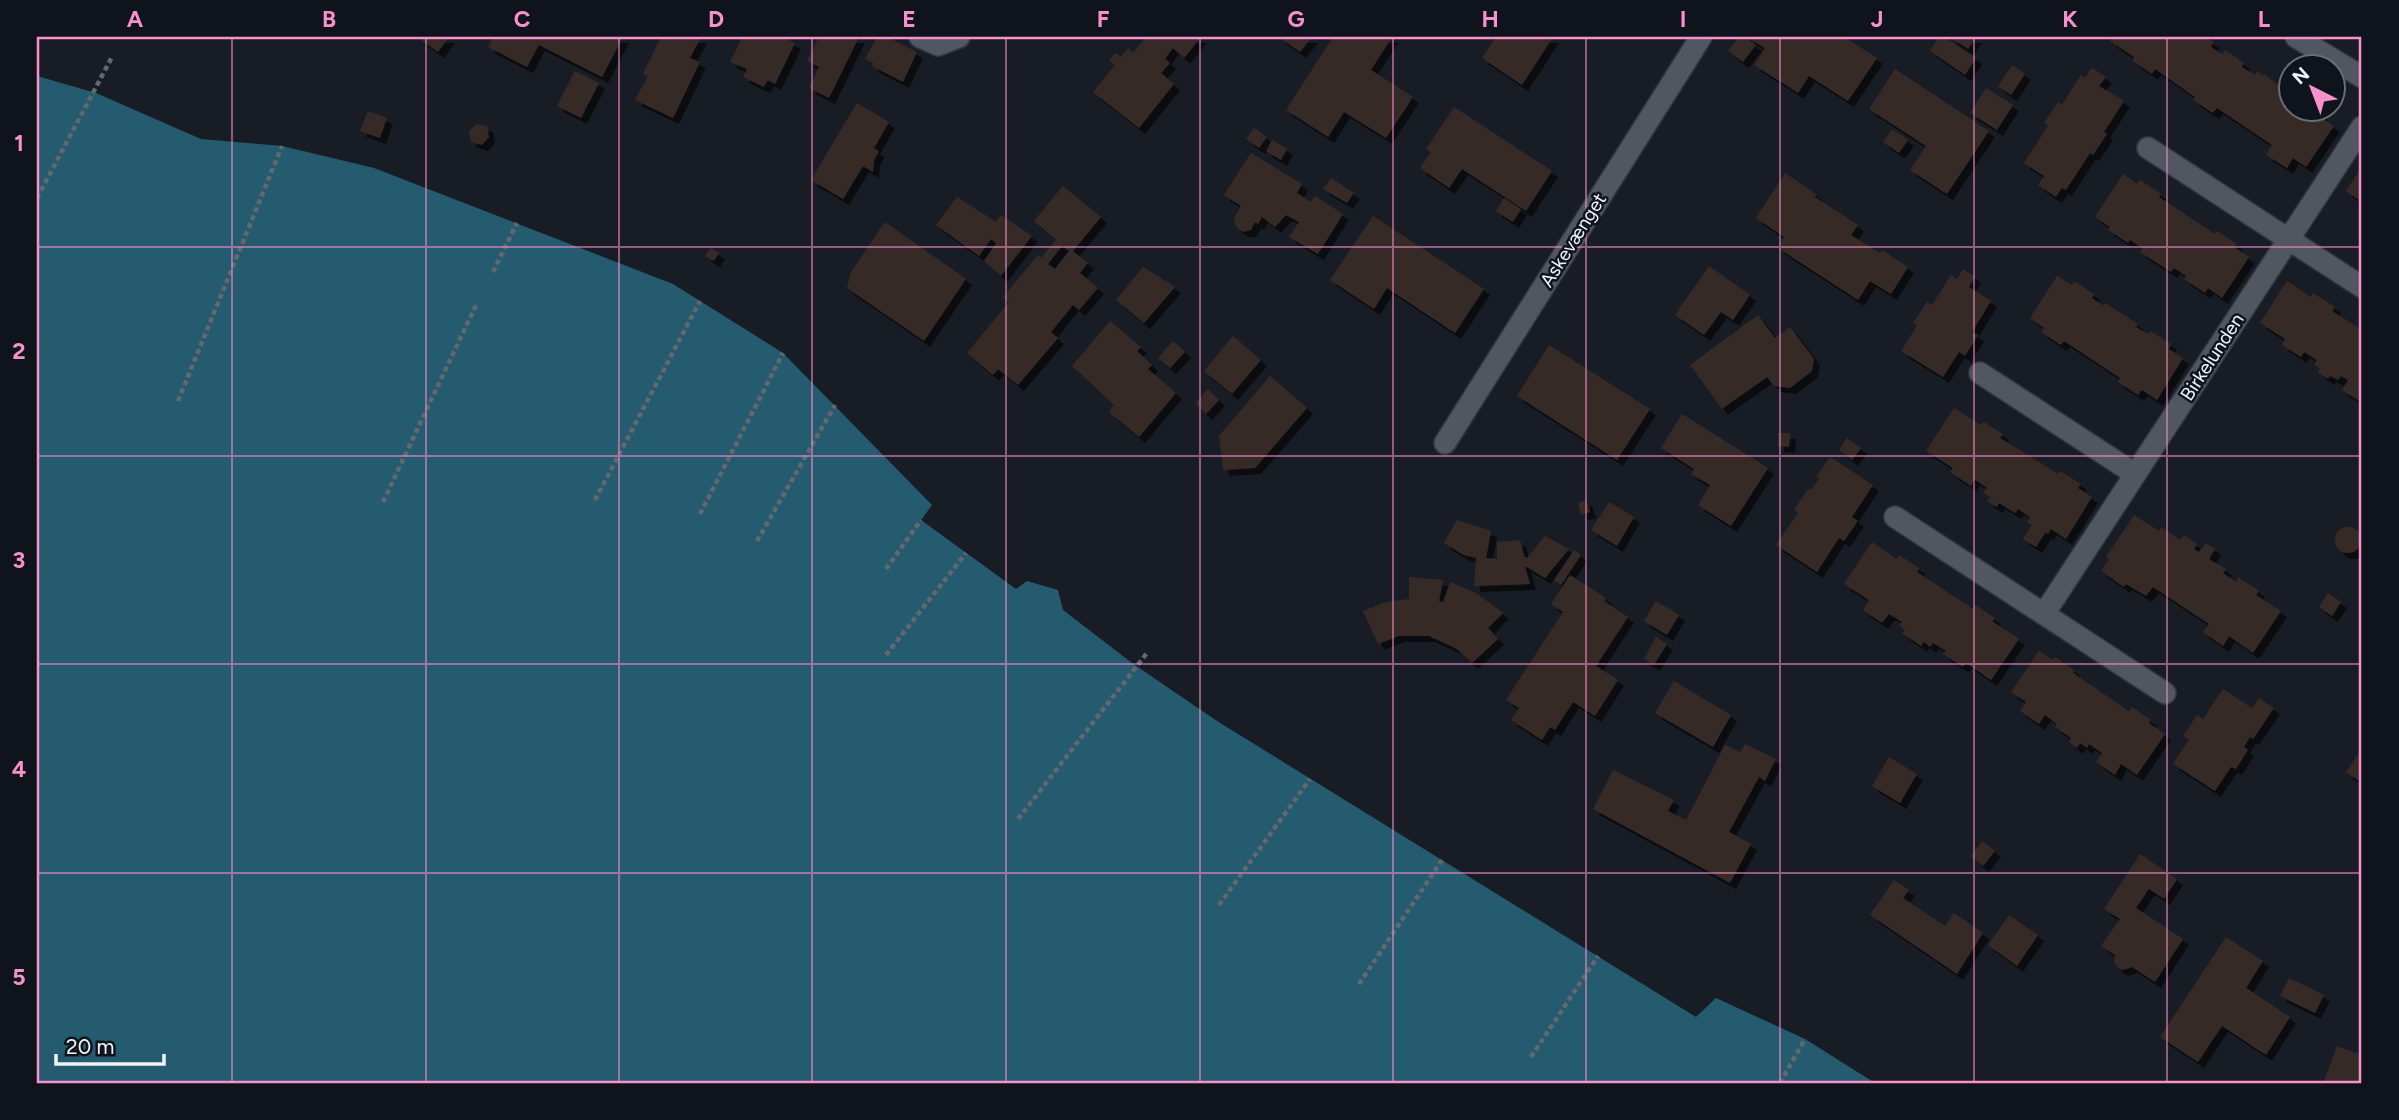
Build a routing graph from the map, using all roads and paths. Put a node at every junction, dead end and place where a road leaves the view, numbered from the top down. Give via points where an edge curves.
1 (920, 37) edge
2 (959, 37) edge
3 (1700, 37) edge
4 (2296, 37) edge
5 (112, 57) dead end
6 (2362, 77) edge
7 (2362, 127) edge
8 (282, 146) dead end
9 (2148, 148) dead end
10 (37, 198) edge
11 (517, 223) dead end
12 (2289, 239) junction
13 (493, 272) dead end
14 (2362, 287) edge
15 (700, 301) dead end
16 (477, 303) dead end
17 (783, 353) dead end
18 (1980, 373) dead end
19 (178, 401) dead end
20 (835, 405) dead end
21 (1445, 443) dead end
22 (2135, 474) junction
23 (595, 500) dead end
24 (383, 502) dead end
25 (700, 514) dead end
26 (1895, 517) dead end
27 (921, 520) dead end
28 (757, 541) dead end
29 (966, 553) dead end
30 (886, 569) dead end
31 (2044, 614) junction
32 (1147, 653) dead end
33 (886, 655) dead end
34 (2165, 693) dead end
35 (1310, 779) dead end
36 (1018, 819) dead end
37 (1442, 860) dead end
38 (1219, 905) dead end
39 (1598, 956) dead end
40 (1359, 984) dead end
41 (1805, 1039) dead end
42 (1531, 1057) dead end
43 (1780, 1083) edge

1 - 2 street via 938,45
3 - 21 street, Askevænget
4 - 6 street
5 - 10 path
7 - 12 street, Birkelunden
8 - 19 path
9 - 12 street
11 - 13 path
12 - 14 street
12 - 22 street, Birkelunden
15 - 23 path
16 - 24 path
17 - 25 path
18 - 22 street
20 - 28 path
22 - 31 street, Birkelunden
26 - 31 street
27 - 30 path
29 - 33 path
31 - 34 street
32 - 36 path
35 - 38 path
37 - 40 path
39 - 42 path
41 - 43 path

